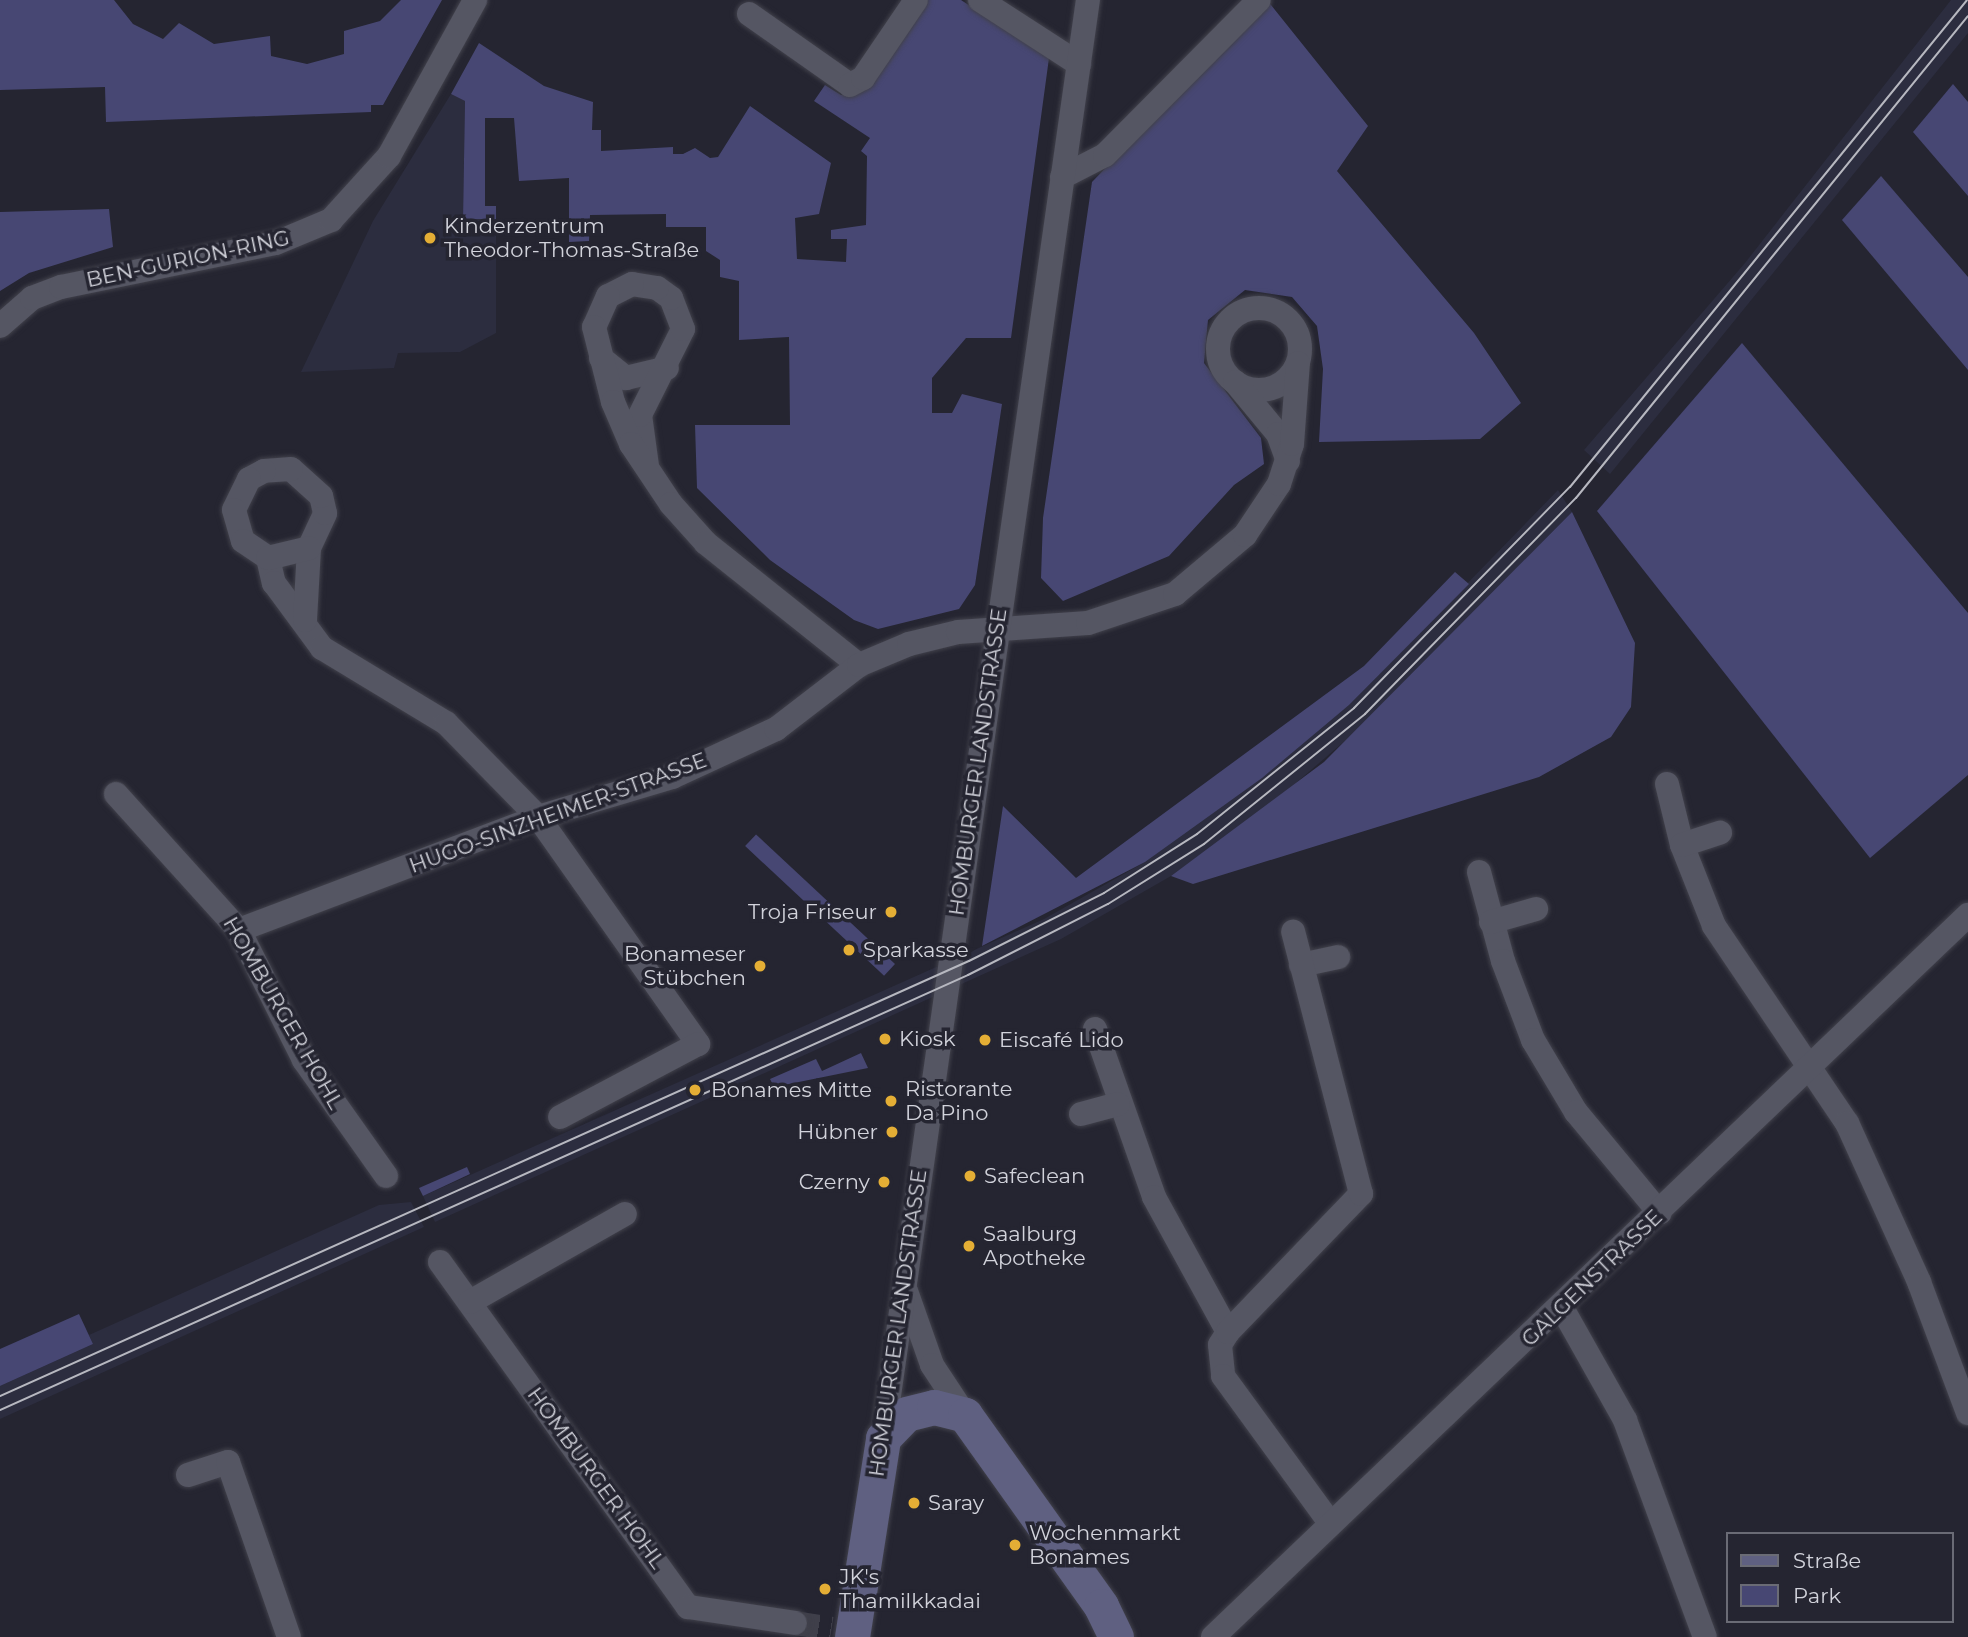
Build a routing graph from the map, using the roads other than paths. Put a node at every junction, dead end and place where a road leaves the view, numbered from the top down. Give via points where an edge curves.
1 (475, 0) edge
2 (916, 0) edge
3 (980, 0) edge
4 (1088, 0) edge
5 (1259, 0) edge
6 (749, 14) dead end
7 (1079, 64) junction
8 (1062, 177) junction
9 (0, 326) edge
10 (601, 358) junction
11 (1298, 363) junction
12 (667, 368) junction
13 (1235, 382) junction
14 (1288, 462) junction
15 (647, 466) junction
16 (309, 548) junction
17 (268, 558) junction
18 (305, 620) junction
19 (998, 629) junction
20 (859, 665) junction
21 (1667, 784) dead end
22 (116, 794) dead end
23 (538, 817) junction
24 (1720, 833) dead end
25 (1682, 845) junction
26 (1479, 872) dead end
27 (1536, 909) dead end
28 (1968, 915) edge
29 (1491, 922) junction
30 (239, 930) junction
31 (1293, 932) dead end
32 (1338, 957) dead end
33 (1301, 965) junction
34 (1095, 1030) dead end
35 (1811, 1070) junction
36 (1118, 1104) junction
37 (1081, 1114) dead end
38 (560, 1117) dead end
39 (386, 1176) dead end
40 (1660, 1213) junction
41 (625, 1214) dead end
42 (440, 1262) dead end
43 (904, 1280) junction
44 (470, 1302) junction
45 (1562, 1308) junction
46 (1228, 1332) junction
47 (1968, 1413) edge
48 (965, 1415) junction
49 (883, 1438) junction
50 (188, 1475) dead end
51 (1331, 1524) junction
52 (795, 1623) tunnel mouth
53 (846, 1633) edge
54 (289, 1637) edge
55 (1116, 1637) edge
56 (1213, 1637) edge
57 (1706, 1637) edge

1 - 9 street, BEN-GURION-RING via 389,156 331,220 276,243 61,286 32,298
2 - 6 street via 863,78 850,85
3 - 7 street
4 - 7 street, HOMBURGER LANDSTRASSE
5 - 8 street via 1105,155
7 - 8 street, HOMBURGER LANDSTRASSE
8 - 19 street, HOMBURGER LANDSTRASSE
10 - 12 street via 626,378
10 - 12 street via 598,310 620,288 644,284 671,298 680,313 679,346
10 - 15 street via 622,426
11 - 13 street via 1285,381 1264,390
11 - 13 street, HUGO-SINZHEIMER-STRASSE via 1299,340 1290,320 1262,307 1247,309 1234,316 1218,342 1222,364
11 - 14 street, HUGO-SINZHEIMER-STRASSE
12 - 15 street via 640,415
13 - 14 street, HUGO-SINZHEIMER-STRASSE via 1278,434
14 - 19 street, HUGO-SINZHEIMER-STRASSE via 1245,535 1175,594 1098,621
15 - 20 street via 706,543
16 - 17 street
16 - 17 street via 322,530 321,496 303,474 264,471 238,493 234,510 243,541
16 - 18 street
17 - 18 street via 274,583
18 - 23 street via 337,661 446,723
19 - 20 street, HUGO-SINZHEIMER-STRASSE via 936,635
19 - 43 street, HOMBURGER LANDSTRASSE
20 - 23 street, HUGO-SINZHEIMER-STRASSE via 776,729 672,777
21 - 25 street
22 - 30 street, HOMBURGER HOHL
23 - 30 street, HUGO-SINZHEIMER-STRASSE
23 - 38 street via 698,1044
24 - 25 street
25 - 35 street via 1734,962
26 - 29 street
27 - 29 street
28 - 35 street, GALGENSTRASSE
29 - 40 street via 1517,1001 1555,1081
30 - 39 street, HOMBURGER HOHL via 304,1060
31 - 33 street
32 - 33 street
33 - 46 street via 1361,1194
34 - 36 street
35 - 40 street, GALGENSTRASSE
35 - 47 street via 1847,1124 1880,1193
36 - 37 street
36 - 46 street via 1154,1197
40 - 45 street, GALGENSTRASSE
41 - 44 street
42 - 44 street, HOMBURGER HOHL
43 - 48 street via 921,1342
43 - 49 street, HOMBURGER LANDSTRASSE
44 - 52 street, HOMBURGER HOHL via 688,1607
45 - 51 street, GALGENSTRASSE
45 - 57 street via 1625,1420
46 - 51 street via 1220,1345 1223,1376
48 - 49 street via 950,1408 919,1409
48 - 55 street via 1101,1606
49 - 53 street, HOMBURGER LANDSTRASSE
50 - 54 street via 228,1462
51 - 56 street, GALGENSTRASSE

